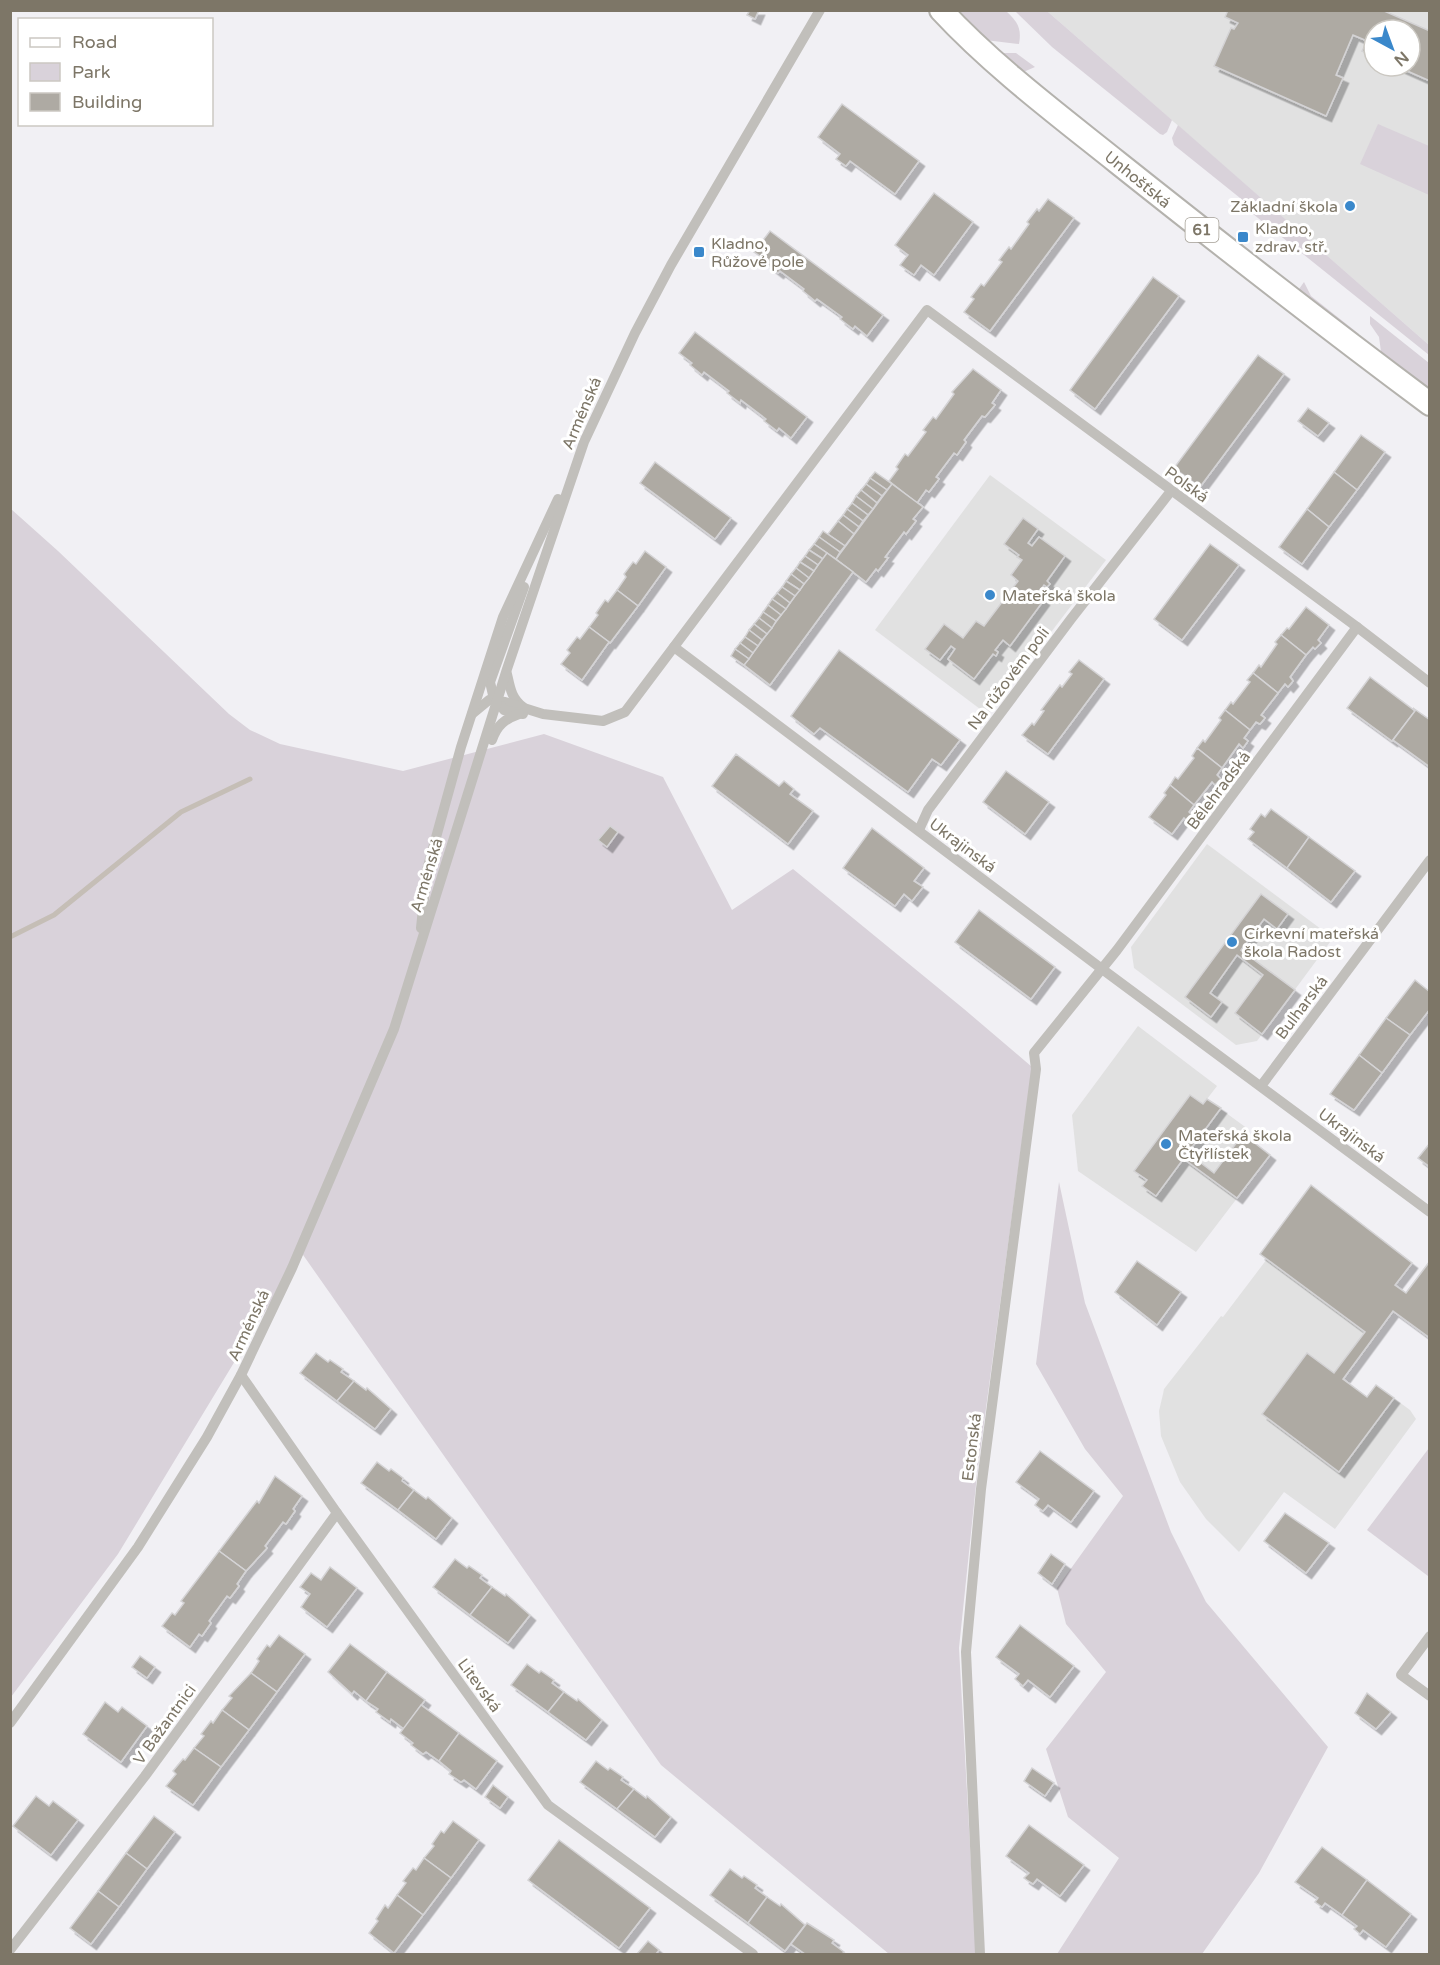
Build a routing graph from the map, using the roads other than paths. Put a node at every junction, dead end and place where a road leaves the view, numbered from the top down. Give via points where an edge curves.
1 (820, 10) edge
2 (941, 10) edge
3 (1430, 404) edge
4 (584, 442) junction
5 (1171, 491) junction
6 (545, 527) junction
7 (1357, 627) junction
8 (674, 647) junction
9 (507, 669) junction
10 (1430, 683) edge
11 (497, 701) junction
12 (522, 711) junction
13 (472, 714) junction
14 (919, 830) junction
15 (1430, 860) edge
16 (429, 915) junction
17 (418, 956) junction
18 (1102, 969) junction
19 (1262, 1086) junction
20 (1430, 1212) edge
21 (241, 1375) junction
22 (337, 1513) junction
23 (1430, 1636) edge
24 (1430, 1696) edge
25 (10, 1724) edge
26 (10, 1950) edge
27 (753, 1954) edge
28 (980, 1954) edge

1 - 4 street, Arménská via 671,265 634,333
2 - 3 main road, Unhošťská / 61 via 979,49 1240,261
4 - 6 street
4 - 9 street, Arménská
5 - 7 street, Polská
5 - 8 street, Polská via 927,310
5 - 14 street, Na růžovém poli via 935,800
6 - 11 street via 490,682
6 - 13 street via 503,617
7 - 10 street, Polská
7 - 18 street, Bělehradská
8 - 12 street via 625,712 603,721
8 - 14 street, Ukrajinská
9 - 11 street, Arménská
9 - 12 street via 510,692
11 - 12 street via 504,710
11 - 13 street via 489,700
11 - 16 street, Arménská
12 - 16 street via 496,729 449,871
13 - 17 street via 427,870
14 - 18 street, Ukrajinská
15 - 19 street, Bulharská
16 - 17 street, Arménská
17 - 21 street, Arménská via 394,1029 292,1268
18 - 19 street, Ukrajinská
18 - 28 street, Estonská via 1034,1053 1036,1069 982,1483 966,1652
19 - 20 street, Ukrajinská
21 - 22 street, Litevská
21 - 25 street, Arménská via 138,1547
22 - 26 street, V Bažantnici via 145,1776
22 - 27 street, Litevská via 548,1805
23 - 24 street via 1401,1675

